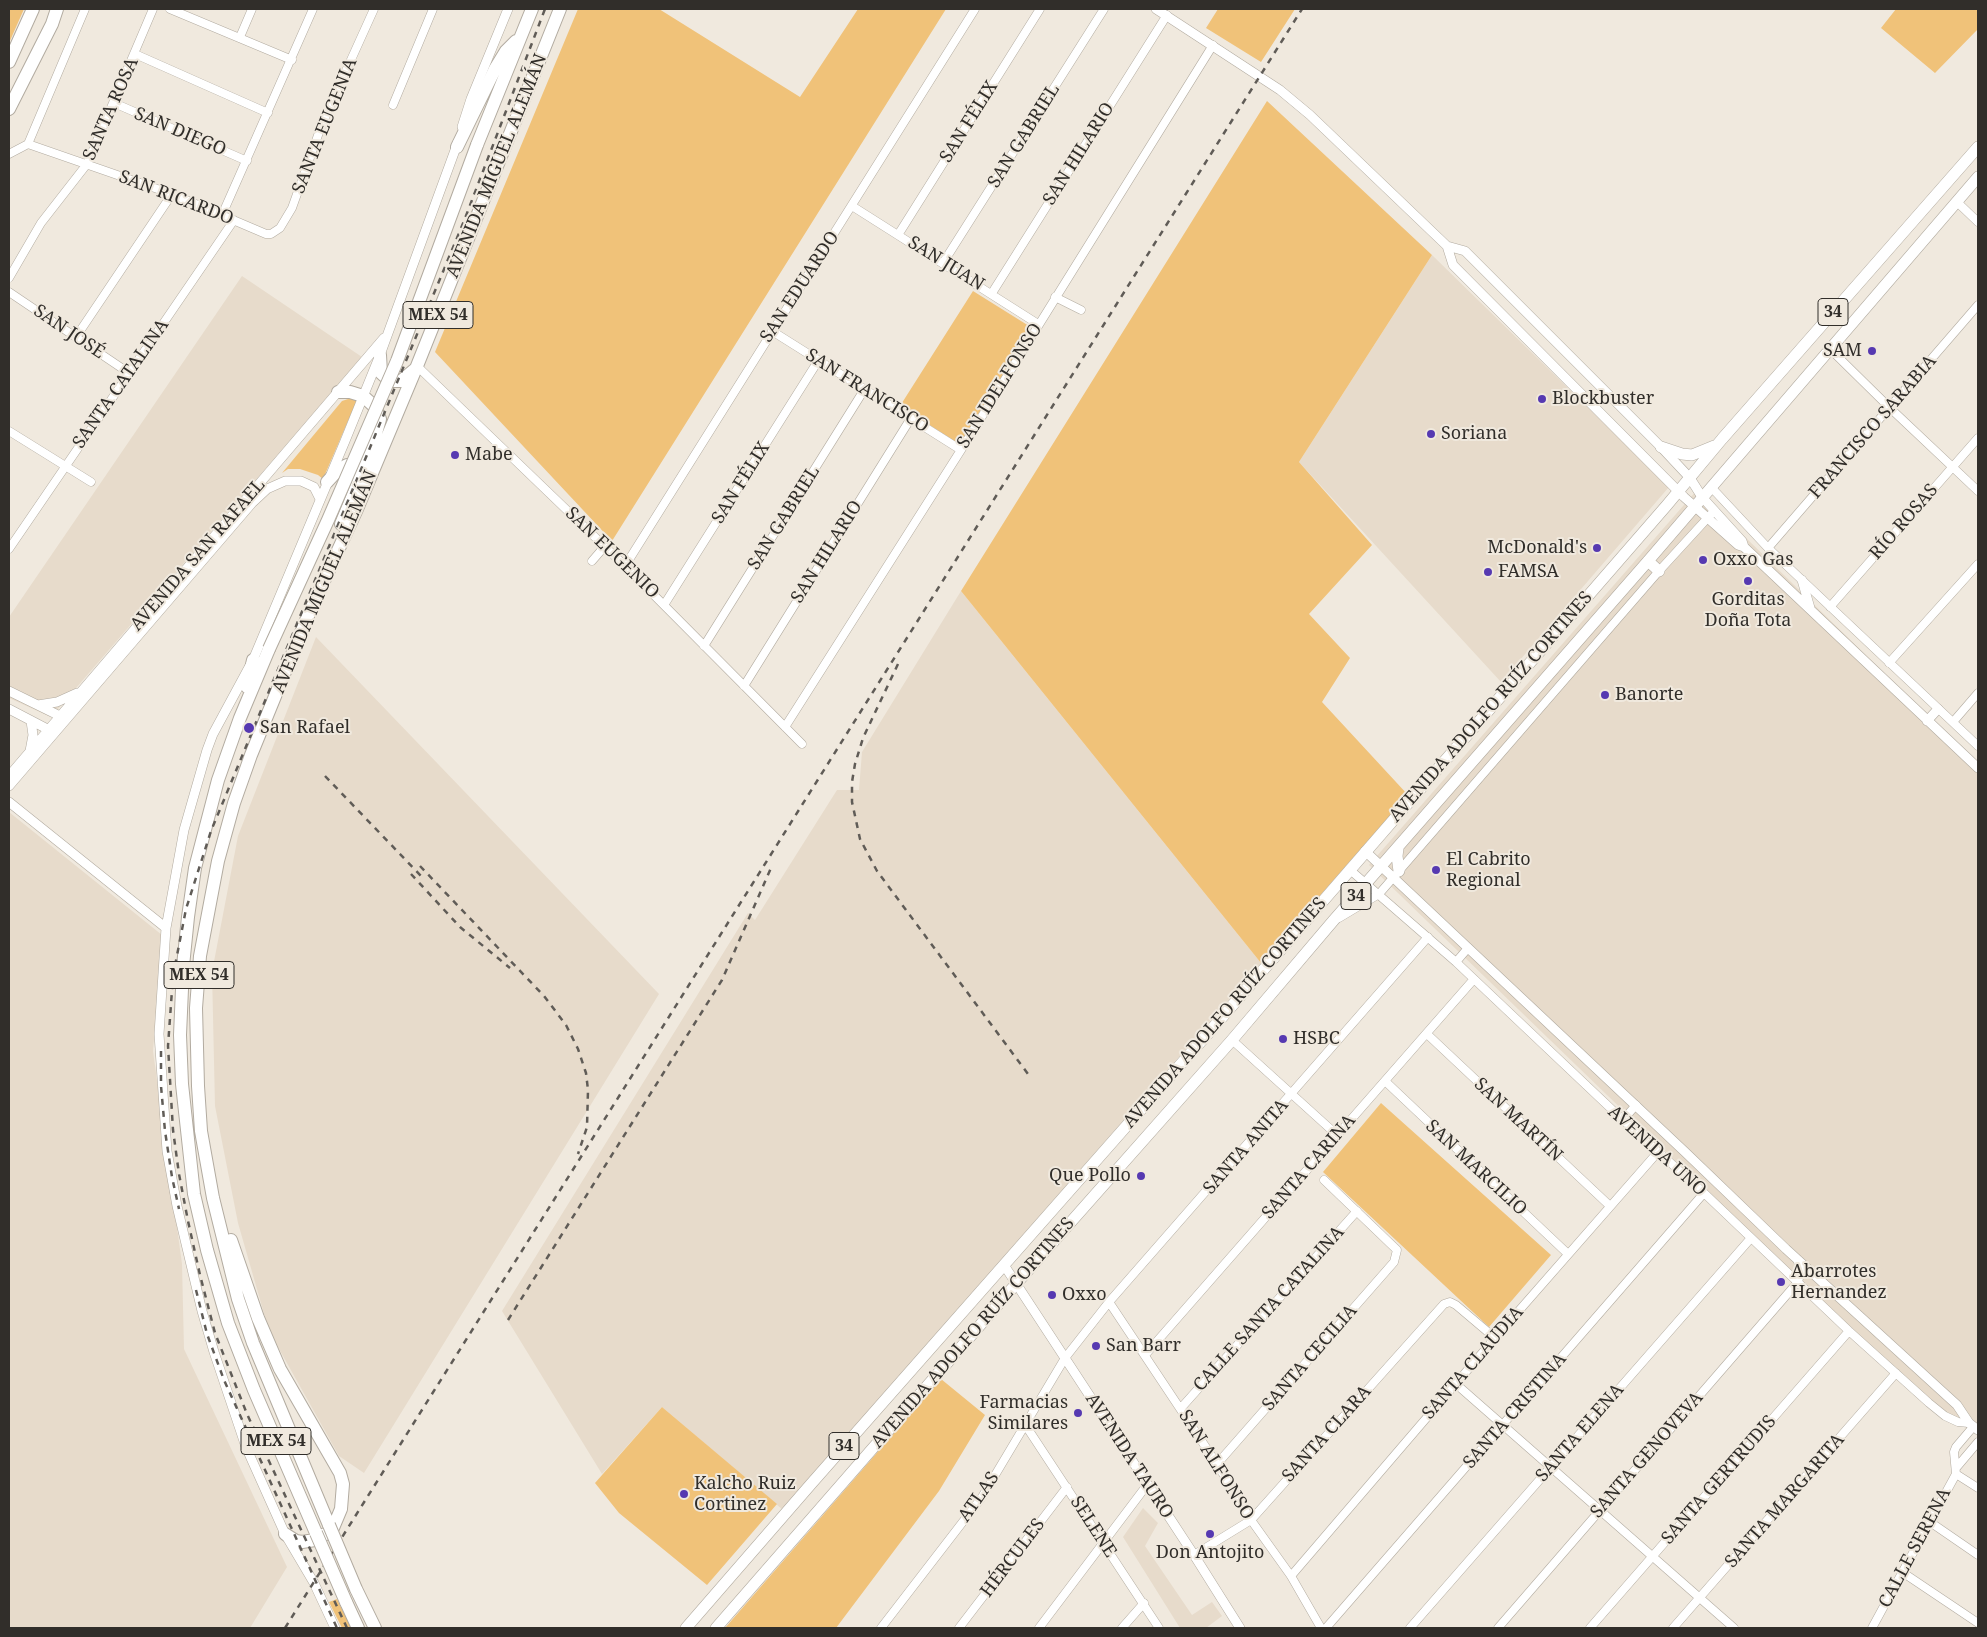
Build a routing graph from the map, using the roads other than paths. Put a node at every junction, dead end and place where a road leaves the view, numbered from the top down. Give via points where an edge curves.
1 (34, 9) edge
2 (57, 9) edge
3 (85, 9) edge
4 (153, 9) edge
5 (170, 9) edge
6 (193, 9) edge
7 (252, 9) edge
8 (313, 9) edge
9 (373, 9) edge
10 (433, 9) edge
11 (508, 9) edge
12 (532, 9) edge
13 (554, 9) edge
14 (560, 9) edge
15 (975, 9) edge
16 (1040, 9) edge
17 (1104, 9) edge
18 (1156, 9) edge
19 (1167, 15) junction
20 (190, 17) junction
21 (522, 36) junction
22 (240, 37) junction
23 (1213, 45) junction
24 (135, 54) junction
25 (541, 55) junction
26 (292, 60) junction
27 (9, 62) edge
28 (114, 104) junction
29 (393, 105) dead end
30 (9, 109) edge
31 (268, 113) junction
32 (28, 144) junction
33 (457, 147) junction
34 (1978, 147) edge
35 (9, 154) edge
36 (247, 161) junction
37 (87, 164) junction
38 (1978, 177) edge
39 (172, 194) junction
40 (1957, 202) junction
41 (852, 206) junction
42 (222, 214) junction
43 (234, 220) junction
44 (1978, 222) edge
45 (266, 234) joint
46 (898, 234) junction
47 (1447, 246) junction
48 (943, 263) junction
49 (9, 278) edge
50 (9, 292) edge
51 (992, 293) junction
52 (1055, 297) junction
53 (1978, 305) edge
54 (1081, 310) dead end
55 (1038, 324) junction
56 (772, 331) junction
57 (387, 334) junction
58 (76, 337) junction
59 (1830, 349) junction
60 (380, 354) junction
61 (818, 361) junction
62 (417, 366) junction
63 (129, 373) junction
64 (864, 390) junction
65 (338, 392) junction
66 (363, 396) junction
67 (1890, 408) junction
68 (911, 418) junction
69 (9, 433) edge
70 (1978, 438) edge
71 (1718, 444) junction
72 (1661, 447) junction
73 (961, 450) junction
74 (65, 466) junction
75 (1953, 467) junction
76 (1690, 478) junction
77 (359, 480) junction
78 (91, 482) dead end
79 (327, 482) junction
80 (1711, 487) junction
81 (1978, 490) edge
82 (1678, 491) junction
83 (1702, 497) junction
84 (320, 499) junction
85 (1694, 506) junction
86 (1714, 511) junction
87 (1707, 518) junction
88 (605, 546) junction
89 (1744, 547) junction
90 (1768, 548) junction
91 (9, 549) edge
92 (592, 561) dead end
93 (1648, 561) junction
94 (1978, 564) edge
95 (625, 566) junction
96 (1659, 571) junction
97 (1802, 580) junction
98 (664, 605) junction
99 (1830, 607) junction
100 (1810, 608) junction
101 (307, 618) junction
102 (704, 646) junction
103 (253, 660) junction
104 (1890, 663) junction
105 (744, 686) junction
106 (9, 691) edge
107 (82, 691) junction
108 (1978, 693) edge
109 (37, 705) junction
110 (9, 709) edge
111 (1938, 709) junction
112 (63, 718) junction
113 (240, 718) junction
114 (31, 721) junction
115 (1927, 721) junction
116 (1953, 722) junction
117 (785, 727) junction
118 (52, 732) junction
119 (802, 744) dead end
120 (1978, 746) edge
121 (30, 751) junction
122 (1978, 768) edge
123 (9, 776) edge
124 (9, 786) edge
125 (9, 802) edge
126 (1398, 848) junction
127 (1366, 851) junction
128 (1381, 868) junction
129 (1350, 869) junction
130 (1396, 875) junction
131 (1367, 884) junction
132 (1379, 894) junction
133 (1333, 921) junction
134 (166, 928) junction
135 (1428, 937) junction
136 (1468, 948) junction
137 (1456, 962) junction
138 (1474, 979) junction
139 (1427, 1034) junction
140 (1232, 1040) junction
141 (1385, 1082) junction
142 (1292, 1095) junction
143 (1636, 1105) junction
144 (1623, 1120) junction
145 (1337, 1135) junction
146 (1658, 1152) junction
147 (1324, 1180) dead end
148 (1704, 1193) junction
149 (214, 1198) junction
150 (1610, 1206) junction
151 (1357, 1211) junction
152 (1751, 1238) junction
153 (1568, 1254) junction
154 (1798, 1260) junction
155 (1004, 1265) junction
156 (1817, 1277) junction
157 (1016, 1284) junction
158 (1798, 1284) junction
159 (1109, 1302) junction
160 (1849, 1332) junction
161 (1495, 1338) junction
162 (1145, 1355) junction
163 (1065, 1358) junction
164 (1896, 1373) junction
165 (1456, 1384) junction
166 (1181, 1408) junction
167 (1503, 1425) junction
168 (1026, 1426) junction
169 (1974, 1427) edge
170 (1978, 1442) edge
171 (1217, 1464) junction
172 (1550, 1467) junction
173 (1956, 1471) junction
174 (1147, 1485) junction
175 (1067, 1487) junction
176 (1978, 1488) edge
177 (1599, 1510) junction
178 (1251, 1520) junction
179 (1930, 1522) junction
180 (285, 1534) junction
181 (1103, 1544) junction
182 (1194, 1555) junction
183 (1978, 1555) edge
184 (1652, 1557) junction
185 (1902, 1572) junction
186 (1290, 1576) junction
187 (1700, 1597) junction
188 (1144, 1604) junction
189 (1978, 1623) edge
190 (1876, 1627) edge
191 (335, 1628) edge
192 (358, 1628) edge
193 (375, 1628) edge
194 (686, 1628) edge
195 (716, 1628) edge
196 (881, 1628) edge
197 (959, 1628) edge
198 (1039, 1628) edge
199 (1122, 1628) edge
200 (1159, 1628) edge
201 (1240, 1628) edge
202 (1321, 1628) edge
203 (1326, 1628) edge
204 (1410, 1628) edge
205 (1498, 1628) edge
206 (1590, 1628) edge
207 (1673, 1628) edge
208 (1734, 1628) edge

1 - 27 highway
2 - 30 highway
3 - 32 street
4 - 24 street, SANTA ROSA
5 - 20 street
6 - 20 street
7 - 22 street
8 - 26 street
9 - 45 street, SANTA EUGENIA via 322,124 292,208 280,228
10 - 29 street
11 - 33 street, AVENIDA MIGUEL ALEMÁN via 467,110
12 - 21 highway, AVENIDA MIGUEL ALEMÁN / MEX 54
13 - 25 highway
14 - 25 highway, AVENIDA MIGUEL ALEMÁN / MEX 54
15 - 41 street, SAN EDUARDO
16 - 46 street, SAN FÉLIX
17 - 48 street, SAN GABRIEL
18 - 19 street
19 - 23 street
19 - 51 street, SAN HILARIO
20 - 22 street
21 - 33 highway via 498,64
21 - 113 highway, AVENIDA MIGUEL ALEMÁN / MEX 54, bridge via 477,145 397,361
22 - 26 street
23 - 47 street via 1291,98
23 - 52 street, SAN IDELFONSO
24 - 28 street, SANTA ROSA
24 - 31 street
25 - 62 highway, AVENIDA MIGUEL ALEMÁN / MEX 54
26 - 31 street
28 - 36 street, SAN DIEGO
28 - 37 street, SANTA ROSA
31 - 36 street
32 - 35 street
32 - 37 street, SAN RICARDO
33 - 57 street, AVENIDA MIGUEL ALEMÁN
34 - 71 main road, AVENIDA ADOLFO RUÍZ CORTINES / 34
36 - 42 street
37 - 39 street, SAN RICARDO
37 - 49 street, SANTA ROSA via 42,223
38 - 40 main road, AVENIDA ADOLFO RUÍZ CORTINES / 34
39 - 42 street, SAN RICARDO
39 - 58 street
40 - 44 street
40 - 59 main road, AVENIDA ADOLFO RUÍZ CORTINES / 34
41 - 46 street, SAN JUAN
41 - 56 street, SAN EDUARDO
42 - 43 street, SAN RICARDO
43 - 45 street, SAN RICARDO
43 - 63 street, SANTA CATALINA
46 - 48 street, SAN JUAN
47 - 72 street via 1465,251
47 - 82 street via 1453,265
48 - 51 street, SAN JUAN
50 - 58 street, SAN JOSÉ
51 - 55 street, SAN JUAN
52 - 54 street
52 - 55 street, SAN IDELFONSO
53 - 67 street, FRANCISCO SARABIA
55 - 73 street, SAN IDELFONSO
56 - 61 street, SAN FRANCISCO
56 - 95 street, SAN EDUARDO
57 - 60 street, AVENIDA MIGUEL ALEMÁN
57 - 65 street, AVENIDA SAN RAFAEL
58 - 63 street, SAN JOSÉ
59 - 67 street
59 - 80 main road, AVENIDA ADOLFO RUÍZ CORTINES / 34
60 - 62 highway via 381,373 390,381 401,381
60 - 66 street, AVENIDA MIGUEL ALEMÁN
61 - 64 street, SAN FRANCISCO
61 - 98 street, SAN FÉLIX
62 - 88 street, SAN EUGENIO
62 - 101 highway, AVENIDA MIGUEL ALEMÁN / MEX 54
63 - 74 street, SANTA CATALINA
64 - 68 street, SAN FRANCISCO
64 - 102 street, SAN GABRIEL
65 - 66 highway
65 - 107 street, AVENIDA SAN RAFAEL
66 - 77 highway via 375,407 380,419
66 - 79 street, AVENIDA MIGUEL ALEMÁN
67 - 75 street
67 - 90 street, FRANCISCO SARABIA
68 - 73 street, SAN FRANCISCO
68 - 105 street, SAN HILARIO
69 - 74 street
70 - 75 street, RÍO ROSAS
71 - 72 main road via 1692,455
71 - 76 main road, AVENIDA ADOLFO RUÍZ CORTINES / 34
72 - 76 street
73 - 117 street, SAN IDELFONSO
74 - 78 street
74 - 91 street, SANTA CATALINA
75 - 81 street
75 - 99 street, RÍO ROSAS
76 - 82 main road, AVENIDA ADOLFO RUÍZ CORTINES / 34
76 - 83 street
77 - 79 highway via 356,471 347,465
77 - 101 highway via 316,587
79 - 84 street, AVENIDA MIGUEL ALEMÁN
80 - 83 main road, AVENIDA ADOLFO RUÍZ CORTINES / 34
80 - 90 street
82 - 85 street
82 - 127 main road, AVENIDA ADOLFO RUÍZ CORTINES / 34
83 - 85 main road, AVENIDA ADOLFO RUÍZ CORTINES / 34
83 - 86 street
84 - 103 street, AVENIDA MIGUEL ALEMÁN
84 - 112 street, AVENIDA SAN RAFAEL via 314,487 301,481 285,481 268,489 252,503
85 - 87 street
85 - 93 main road, AVENIDA ADOLFO RUÍZ CORTINES / 34
86 - 87 street
86 - 89 street
87 - 89 street
87 - 96 street
88 - 92 street
88 - 95 street, SAN EUGENIO
89 - 100 street
90 - 97 street
93 - 96 main road
93 - 126 main road, AVENIDA ADOLFO RUÍZ CORTINES / 34
94 - 104 street
95 - 98 street, SAN EUGENIO
96 - 130 street
97 - 99 street
97 - 100 street
98 - 102 street, SAN EUGENIO
99 - 104 street
100 - 115 street
101 - 149 highway, AVENIDA MIGUEL ALEMÁN / MEX 54 via 250,755 234,803 218,862 200,956 196,1008 198,1086 201,1131
102 - 105 street, SAN EUGENIO
103 - 113 highway
103 - 134 street, AVENIDA MIGUEL ALEMÁN via 212,734 184,830
104 - 111 street
105 - 117 street, SAN EUGENIO
106 - 109 street
107 - 109 street via 66,699
107 - 112 street, AVENIDA SAN RAFAEL
108 - 116 street
109 - 112 street
110 - 114 street
111 - 115 street
111 - 116 street
112 - 118 street, AVENIDA SAN RAFAEL
113 - 192 highway, AVENIDA MIGUEL ALEMÁN / MEX 54, bridge via 218,780 195,868 183,966 182,1084 194,1194 228,1323 250,1382
114 - 118 street
114 - 121 street
115 - 122 street
116 - 120 street
117 - 119 street, SAN EUGENIO
118 - 121 street, AVENIDA SAN RAFAEL
118 - 124 street, AVENIDA SAN RAFAEL
121 - 123 street, AVENIDA SAN RAFAEL
125 - 134 street
126 - 128 main road, AVENIDA ADOLFO RUÍZ CORTINES / 34
126 - 130 main road
127 - 128 street, AVENIDA UNO
127 - 129 main road, AVENIDA ADOLFO RUÍZ CORTINES / 34
128 - 130 street, AVENIDA UNO
128 - 131 main road, AVENIDA ADOLFO RUÍZ CORTINES / 34
129 - 131 street, AVENIDA UNO
129 - 155 main road, AVENIDA ADOLFO RUÍZ CORTINES / 34
130 - 132 street
130 - 136 street, AVENIDA UNO
131 - 132 street, AVENIDA UNO
131 - 133 main road, AVENIDA ADOLFO RUÍZ CORTINES / 34
132 - 133 street
132 - 135 street, AVENIDA UNO
133 - 140 main road, AVENIDA ADOLFO RUÍZ CORTINES / 34
134 - 180 street, AVENIDA MIGUEL ALEMÁN via 159,1034 167,1151 177,1206 214,1352 246,1447
135 - 137 street, AVENIDA UNO
135 - 142 street, SANTA ANITA
136 - 137 street
136 - 143 street, AVENIDA UNO
137 - 138 street, AVENIDA UNO
138 - 139 street, SANTA CARINA
138 - 144 street, AVENIDA UNO
139 - 141 street, SANTA CARINA
139 - 150 street, SAN MARTÍN
140 - 142 street
140 - 157 main road, AVENIDA ADOLFO RUÍZ CORTINES / 34
141 - 145 street, SANTA CARINA
141 - 153 street, SAN MARCILIO
142 - 145 street
142 - 159 street, SANTA ANITA
143 - 144 street
143 - 154 street, AVENIDA UNO
144 - 146 street, AVENIDA UNO
145 - 162 street, SANTA CARINA
146 - 148 street, AVENIDA UNO
146 - 150 street, SANTA CLAUDIA
147 - 151 street
148 - 152 street, AVENIDA UNO
148 - 167 street, SANTA CRISTINA
149 - 180 highway via 280,1369 342,1478 341,1509 333,1528 315,1540 302,1542
149 - 193 highway, AVENIDA MIGUEL ALEMÁN / MEX 54, bridge via 238,1299 253,1343 356,1590
150 - 153 street, SANTA CLAUDIA
151 - 166 street, CALLE SANTA CATALINA
151 - 171 street, SANTA CECILIA via 1397,1250 1394,1262
152 - 158 street, AVENIDA UNO
152 - 172 street, SANTA ELENA
153 - 161 street, SANTA CLAUDIA
154 - 156 street, AVENIDA UNO
154 - 158 street via 1801,1270
155 - 157 street, AVENIDA TAURO
155 - 194 main road, AVENIDA ADOLFO RUÍZ CORTINES / 34
156 - 158 street
156 - 169 street, AVENIDA UNO via 1957,1405
157 - 163 street, AVENIDA TAURO
157 - 195 main road, AVENIDA ADOLFO RUÍZ CORTINES / 34
158 - 160 street, AVENIDA UNO
158 - 177 street, SANTA GENOVEVA
159 - 162 street, SAN ALFONSO
159 - 163 street, SANTA ANITA
160 - 164 street, AVENIDA UNO
160 - 184 street, SANTA GERTRUDIS
161 - 165 street, SANTA CLAUDIA
161 - 178 street, SANTA CLARA via 1456,1305 1444,1304
162 - 166 street, SAN ALFONSO
163 - 168 street, ATLAS
163 - 174 street, AVENIDA TAURO
164 - 169 street, AVENIDA UNO via 1945,1416
164 - 187 street, SANTA MARGARITA
165 - 167 street
165 - 186 street, SANTA CLAUDIA
166 - 171 street, SAN ALFONSO
167 - 172 street
167 - 203 street, SANTA CRISTINA
168 - 175 street, SELENE
168 - 196 street, ATLAS via 982,1497
169 - 173 street, CALLE SERENA via 1956,1447
170 - 173 street, CALLE SERENA
171 - 178 street, SAN ALFONSO
172 - 177 street
172 - 204 street, SANTA ELENA
173 - 176 street
173 - 179 street, CALLE SERENA
174 - 181 street
174 - 182 street, AVENIDA TAURO
175 - 181 street, SELENE
175 - 197 street, HÉRCULES
177 - 184 street
177 - 205 street, SANTA GENOVEVA
178 - 182 street, SANTA CLARA
178 - 186 street, SAN ALFONSO
179 - 183 street
179 - 185 street, CALLE SERENA
180 - 191 street, AVENIDA MIGUEL ALEMÁN via 314,1583
181 - 188 street, SELENE
181 - 198 street
182 - 201 street, AVENIDA TAURO
184 - 187 street
184 - 206 street, SANTA GERTRUDIS
185 - 189 street
185 - 190 street, CALLE SERENA
186 - 202 street, SAN ALFONSO
187 - 207 street, SANTA MARGARITA
187 - 208 street
188 - 199 street
188 - 200 street, SELENE

